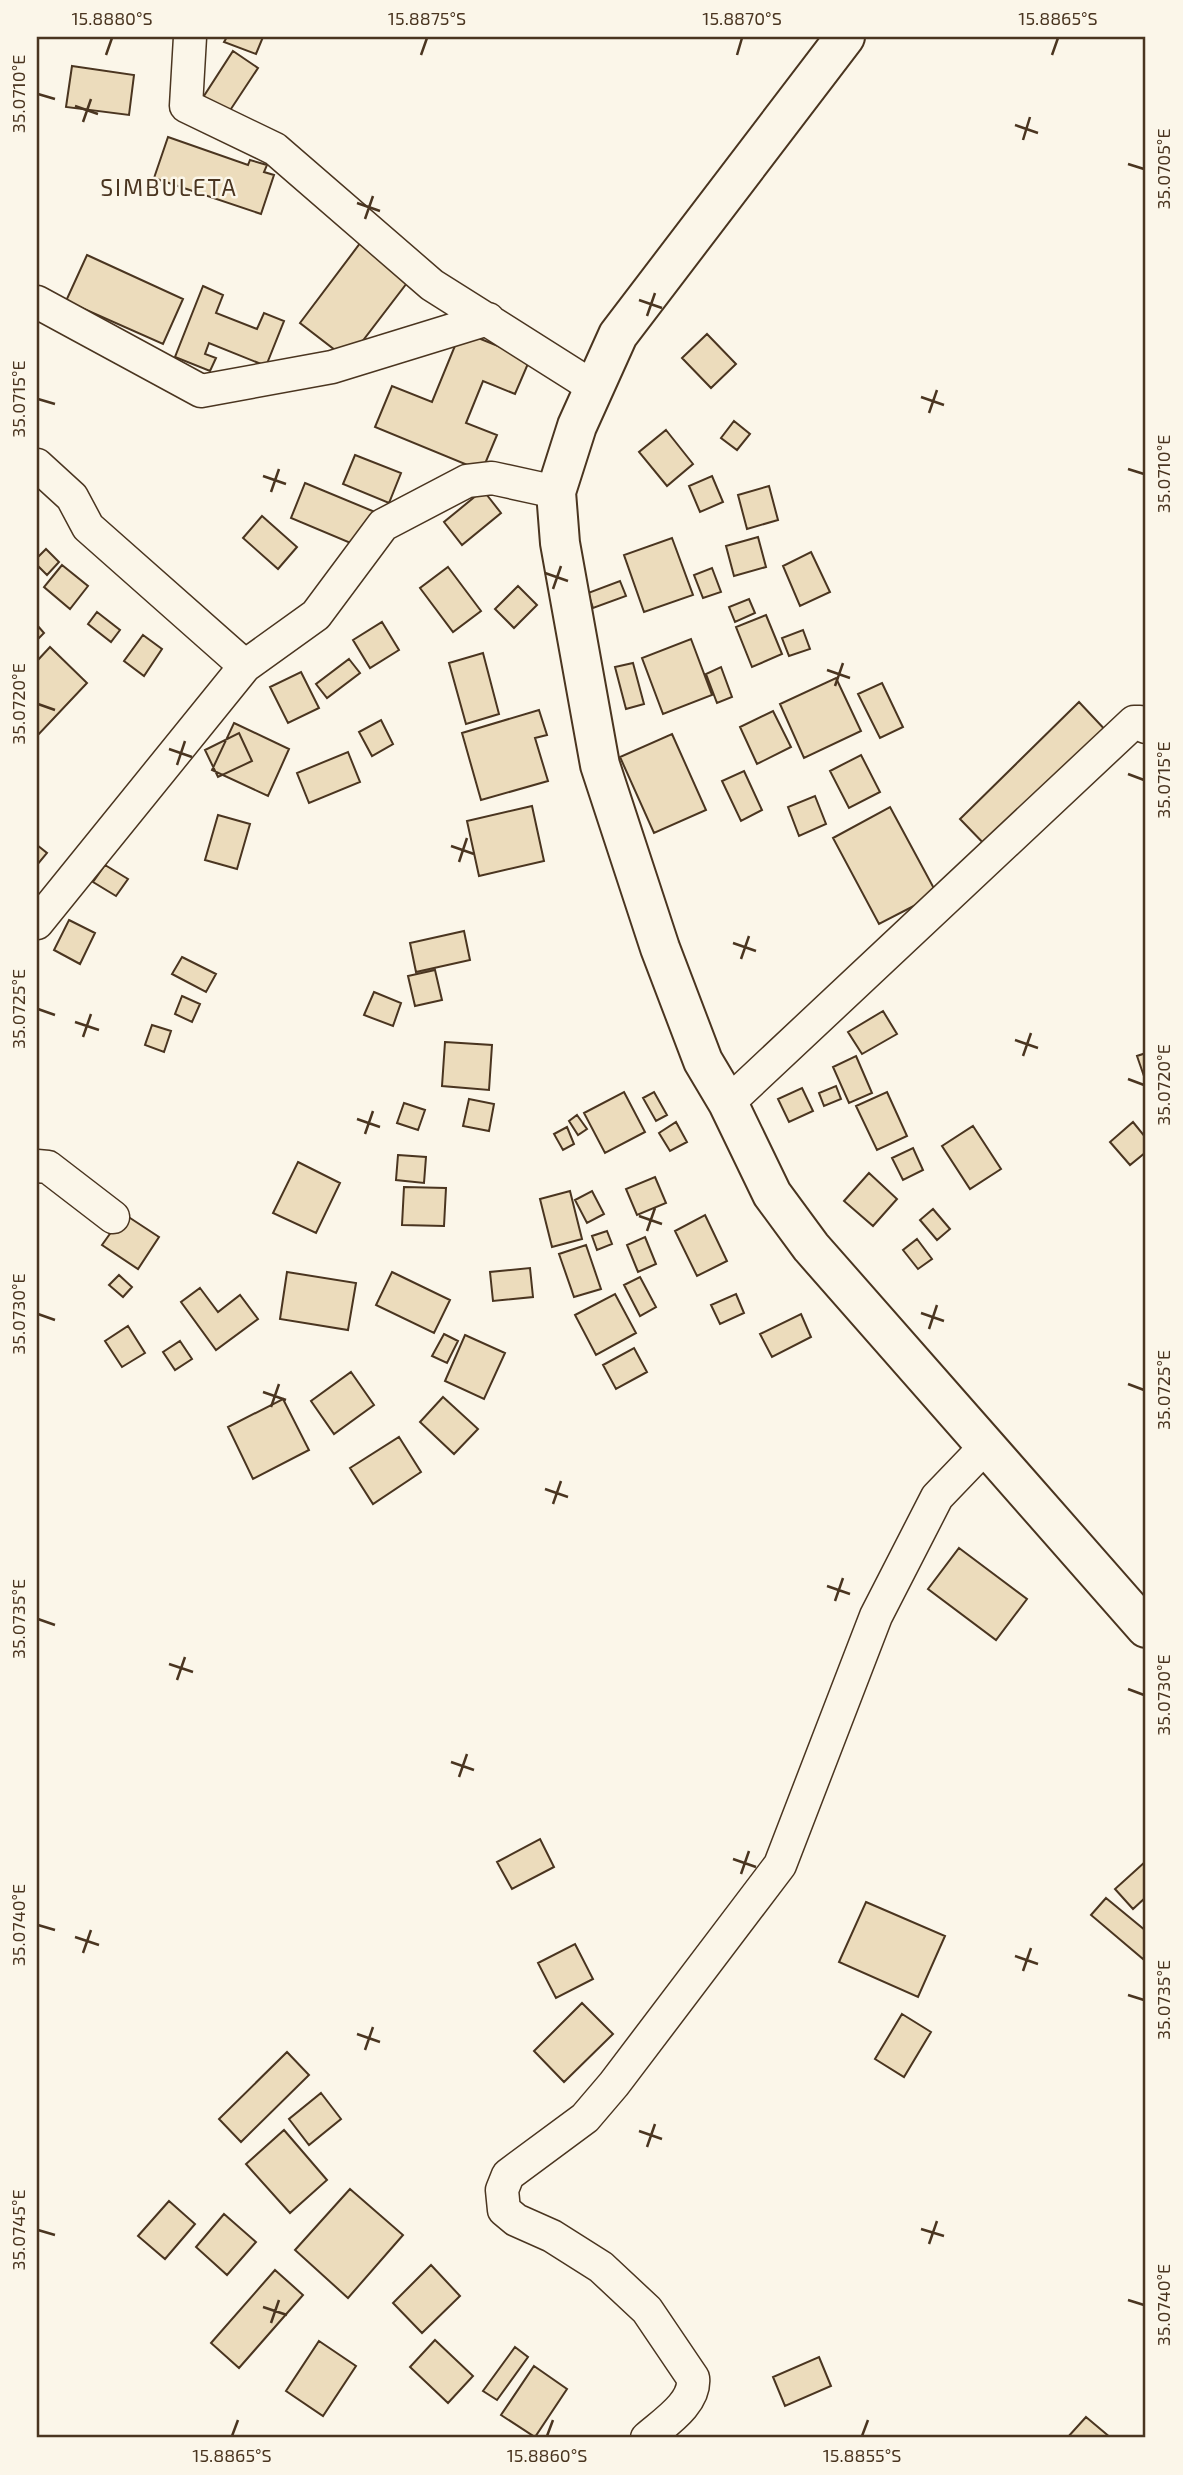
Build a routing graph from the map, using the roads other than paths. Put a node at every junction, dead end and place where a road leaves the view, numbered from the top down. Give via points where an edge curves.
1 (190, 37) edge
2 (845, 37) edge
3 (37, 302) edge
4 (488, 318) junction
5 (595, 388) junction
6 (37, 465) edge
7 (556, 492) junction
8 (245, 666) junction
9 (1146, 727) edge
10 (37, 923) edge
11 (728, 1102) junction
12 (37, 1166) edge
13 (113, 1217) dead end
14 (985, 1447) junction
15 (1146, 1628) edge
16 (647, 2438) edge

1 - 4 street via 186,106 275,149 432,285
2 - 5 street via 618,335
3 - 4 street via 201,391 332,367
4 - 5 street
5 - 7 street via 577,426
6 - 8 street via 72,497 88,527
7 - 8 street via 492,478 467,481 383,525 316,615
7 - 11 street via 559,543 600,765 693,1036
8 - 10 street
9 - 11 street via 1134,722
11 - 14 street via 772,1194 811,1247
12 - 13 street via 48,1167
14 - 15 street
14 - 16 street via 937,1497 876,1616 780,1866 585,2118 508,2175 502,2190 504,2210 516,2220 601,2267 647,2310 693,2378 689,2399

